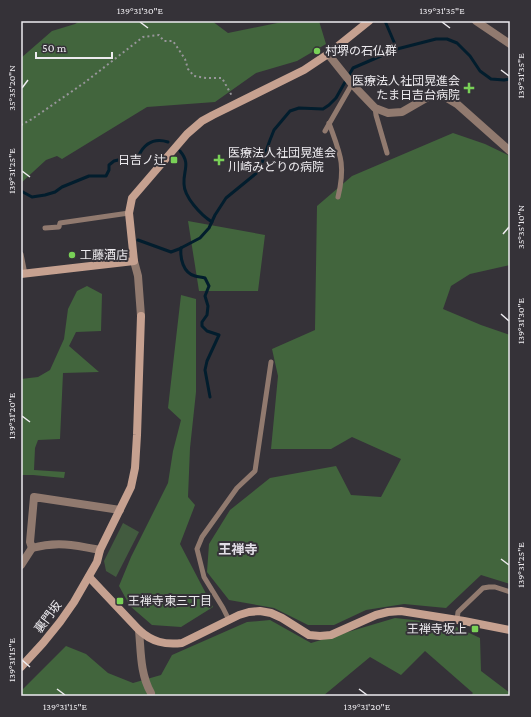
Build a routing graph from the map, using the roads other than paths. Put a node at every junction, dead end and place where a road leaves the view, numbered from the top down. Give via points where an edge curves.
1 (369, 21) edge
2 (476, 21) edge
3 (510, 44) edge
4 (328, 54) junction
5 (352, 84) junction
6 (375, 108) junction
7 (329, 124) junction
8 (325, 131) dead end
9 (510, 151) edge
10 (387, 153) dead end
11 (338, 197) dead end
12 (129, 213) junction
13 (45, 228) dead end
14 (21, 254) edge
15 (134, 261) junction
16 (23, 274) edge
17 (271, 362) dead end
18 (120, 510) junction
19 (32, 548) junction
20 (100, 550) junction
21 (21, 565) edge
22 (89, 577) junction
23 (510, 592) edge
24 (229, 620) junction
25 (457, 620) junction
26 (139, 630) junction
27 (510, 630) edge
28 (21, 667) edge
29 (151, 693) dead end

1 - 4 street
2 - 3 street
4 - 5 street
4 - 12 street via 304,70 202,122 187,134 132,198
5 - 6 street
5 - 7 lane
6 - 9 street via 388,112 402,112 428,97 442,95 457,104
6 - 10 lane
7 - 8 lane
7 - 11 lane via 342,170
12 - 13 lane via 60,223 59,227
12 - 15 street
14 - 16 lane
15 - 16 street
15 - 18 street, 裏門坂 via 138,276 141,316 135,468 131,487
17 - 24 lane via 255,471 237,488 202,537 197,549 204,577
18 - 19 street via 34,497 30,542
18 - 20 street, 裏門坂
19 - 20 street via 70,544
19 - 21 street
20 - 22 street, 裏門坂
22 - 26 street
22 - 28 street, 裏門坂 via 60,622
23 - 25 lane via 495,587 483,588 458,612
24 - 25 street via 249,612 260,611 282,618 309,635 320,636 331,635 366,618 388,612 414,612
24 - 26 street via 182,643 154,641
25 - 27 street
26 - 29 street via 142,666

